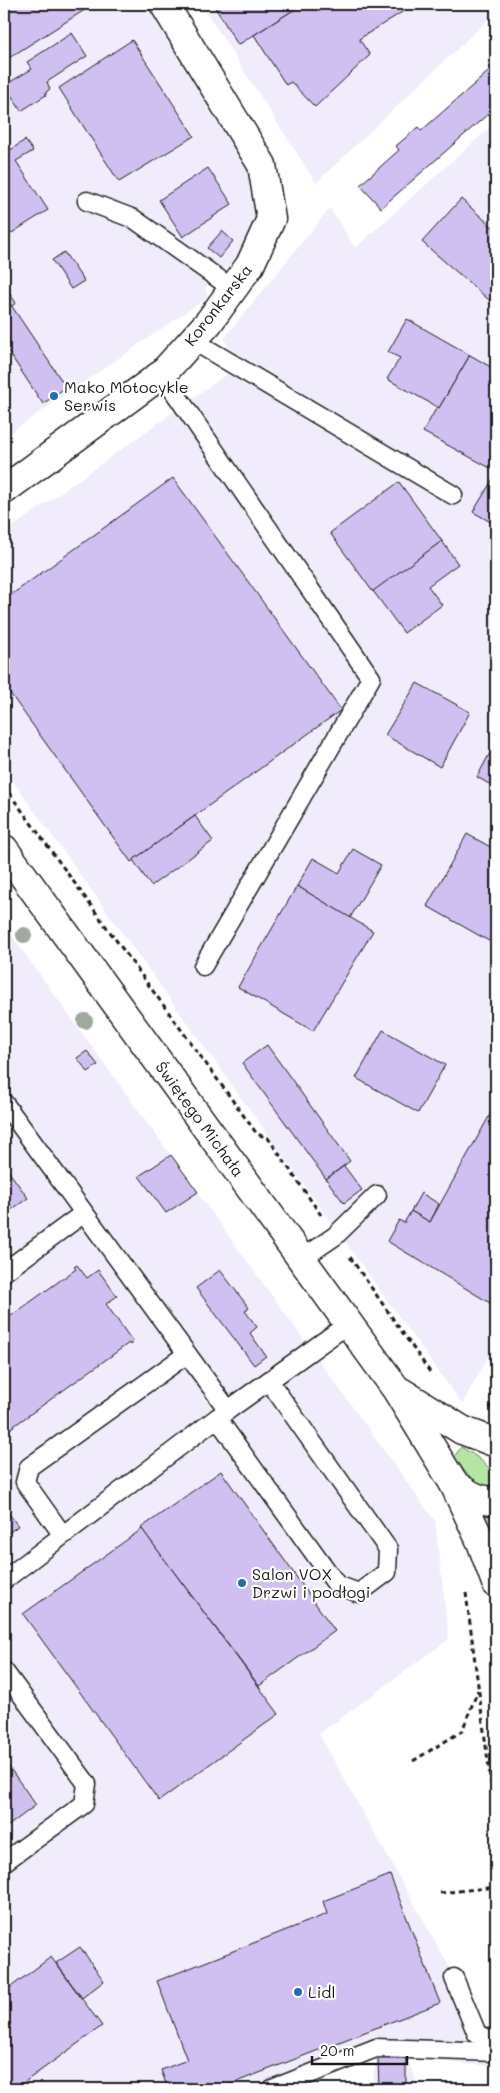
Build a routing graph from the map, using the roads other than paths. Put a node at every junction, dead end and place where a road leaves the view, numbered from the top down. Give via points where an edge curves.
1 (164, 4) edge
2 (86, 201) dead end
3 (233, 289) junction
4 (192, 340) junction
5 (162, 374) junction
6 (4, 490) edge
7 (453, 495) dead end
8 (4, 849) edge
9 (203, 966) dead end
10 (4, 1103) edge
11 (377, 1195) dead end
12 (84, 1213) junction
13 (301, 1259) junction
14 (4, 1272) edge
15 (348, 1324) junction
16 (187, 1354) junction
17 (269, 1381) junction
18 (396, 1389) junction
19 (223, 1414) junction
20 (496, 1443) edge
21 (454, 1484) junction
22 (496, 1501) edge
23 (62, 1534) junction
24 (4, 1580) edge
25 (496, 1583) edge
26 (4, 1671) edge
27 (4, 1862) edge
28 (454, 1978) dead end
29 (496, 2042) edge
30 (496, 2052) edge
31 (272, 2089) edge

1 - 3 street, Koronkarska via 262,165 271,218 250,265
2 - 3 lane via 134,219
3 - 4 street, Koronkarska
4 - 5 street, Koronkarska
4 - 7 lane
5 - 6 street, Koronkarska
5 - 9 lane via 371,678
8 - 13 street, Świętego Michała
10 - 12 lane
11 - 13 lane via 335,1236
12 - 14 lane
12 - 16 lane
13 - 15 street, Świętego Michała
15 - 17 lane
15 - 18 street, Świętego Michała
16 - 19 lane
16 - 23 lane via 29,1467 25,1482
17 - 19 lane
17 - 19 lane via 388,1549 387,1572 359,1593 337,1585
18 - 20 street, Świętego Michała via 462,1430
18 - 21 street, Świętego Michała
19 - 23 lane
21 - 22 street, Świętego Michała via 470,1496
21 - 25 street, Świętego Michała
23 - 24 lane
26 - 27 lane via 87,1784 84,1804
28 - 29 lane via 477,2034
30 - 31 lane via 376,2048

